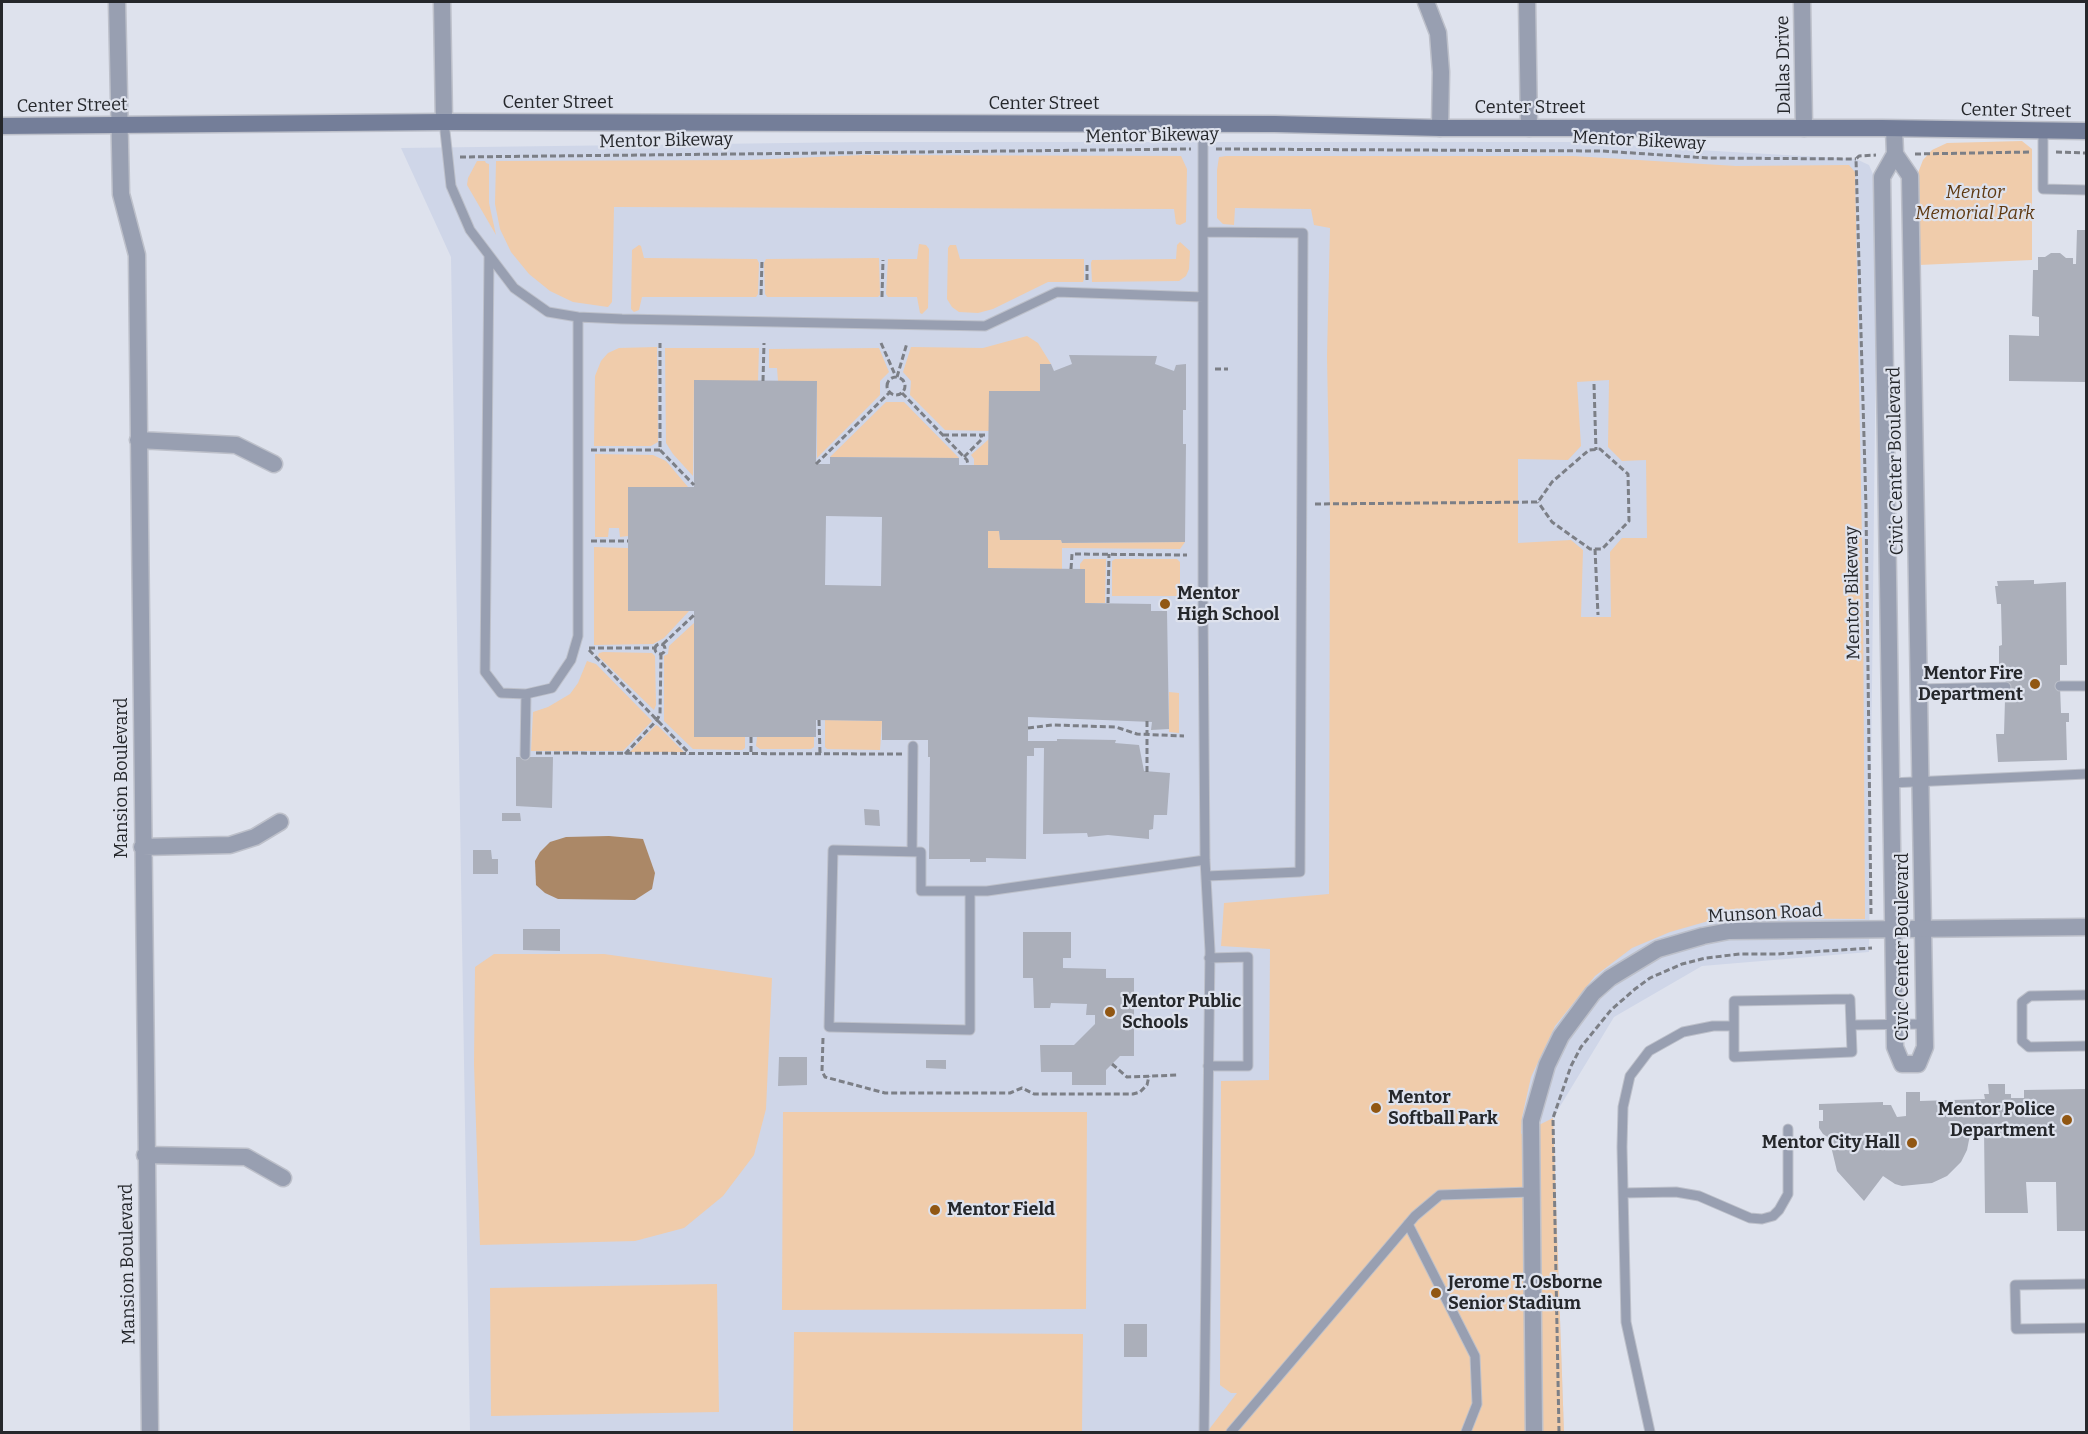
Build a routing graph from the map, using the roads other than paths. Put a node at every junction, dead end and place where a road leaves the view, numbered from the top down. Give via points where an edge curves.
1 (117, 2) edge
2 (442, 2) edge
3 (1426, 2) edge
4 (1527, 2) edge
5 (1802, 2) edge
6 (444, 122) junction
7 (1203, 124) junction
8 (119, 125) junction
9 (2, 126) edge
10 (1440, 128) junction
11 (1529, 128) junction
12 (1804, 128) junction
13 (1894, 129) junction
14 (2043, 131) junction
15 (2086, 131) edge
16 (1894, 154) junction
17 (2086, 190) edge
18 (1203, 232) junction
19 (489, 256) junction
20 (1203, 297) junction
21 (578, 317) junction
22 (138, 440) junction
23 (274, 464) dead end
24 (2060, 686) dead end
25 (2086, 686) edge
26 (2006, 687) dead end
27 (1920, 689) junction
28 (526, 694) junction
29 (913, 750) road end
30 (525, 754) road end
31 (2086, 774) edge
32 (1922, 781) junction
33 (1891, 783) junction
34 (280, 822) dead end
35 (142, 847) junction
36 (912, 852) junction
37 (1205, 860) junction
38 (1207, 876) junction
39 (970, 892) junction
40 (2086, 927) edge
41 (1893, 928) junction
42 (1923, 928) junction
43 (1209, 958) junction
44 (2086, 995) edge
45 (1895, 1024) junction
46 (1924, 1024) junction
47 (1851, 1025) junction
48 (1733, 1026) junction
49 (2086, 1046) edge
50 (1208, 1066) junction
51 (1788, 1129) dead end
52 (146, 1155) junction
53 (283, 1178) dead end
54 (1531, 1192) junction
55 (1623, 1193) junction
56 (1408, 1224) junction
57 (2086, 1284) edge
58 (2086, 1328) edge
59 (150, 1432) edge
60 (1204, 1432) edge
61 (1231, 1432) edge
62 (1466, 1432) edge
63 (1534, 1432) edge
64 (1650, 1432) edge

1 - 8 street, Mansion Boulevard
2 - 6 street
3 - 10 street via 1438,33
4 - 11 street
5 - 12 street, Dallas Drive
6 - 7 main road, Center Street
6 - 8 main road, Center Street
6 - 19 lane via 451,186 470,230
7 - 10 main road, Center Street
7 - 18 lane
8 - 9 main road, Center Street
8 - 22 street, Mansion Boulevard via 121,194 137,255
10 - 11 main road, Center Street
11 - 12 main road, Center Street
12 - 13 main road, Center Street
13 - 14 main road, Center Street
13 - 16 street, Civic Center Boulevard
14 - 15 main road, Center Street
14 - 17 lane via 2043,189
16 - 27 street, Civic Center Boulevard via 1910,176
16 - 33 street, Civic Center Boulevard via 1882,177
18 - 20 lane
18 - 38 lane via 1303,233 1300,872
19 - 21 lane via 514,288 548,312
19 - 28 lane via 485,672 501,693
20 - 21 lane via 1057,292 985,326
20 - 37 lane
21 - 28 lane via 578,636 571,660 552,688
22 - 23 street via 236,445
22 - 35 street, Mansion Boulevard
24 - 25 lane
26 - 27 lane
27 - 32 street, Civic Center Boulevard
28 - 30 lane
29 - 36 lane
31 - 32 lane
32 - 33 lane
32 - 42 street, Civic Center Boulevard
33 - 41 street, Civic Center Boulevard
34 - 35 street via 255,837 230,845
35 - 52 street, Mansion Boulevard
36 - 39 lane via 921,852 921,891
36 - 39 lane via 833,850 829,1027 970,1030
37 - 38 lane
37 - 39 lane
38 - 43 lane
40 - 42 street, Munson Road
41 - 42 street, Munson Road
41 - 45 street, Civic Center Boulevard
41 - 54 street, Munson Road via 1712,934 1658,949 1610,978 1576,1014 1547,1065 1532,1120
42 - 46 street, Civic Center Boulevard
43 - 50 lane
43 - 50 lane via 1248,957 1248,1066
44 - 49 lane via 2030,996 2022,1002 2022,1041 2029,1047
45 - 46 lane
45 - 46 street, Civic Center Boulevard via 1895,1047 1902,1064 1918,1064 1925,1047
45 - 47 lane
47 - 48 lane via 1850,999 1734,1001
47 - 48 lane via 1852,1052 1734,1057
48 - 55 lane via 1683,1032 1649,1051 1630,1076 1623,1107
50 - 60 lane
51 - 55 lane via 1788,1194 1773,1216 1750,1218 1699,1196 1676,1192
52 - 53 street via 246,1157
52 - 59 street, Mansion Boulevard
54 - 56 lane via 1440,1195
54 - 63 street, Munson Road
55 - 64 lane via 1626,1322
56 - 61 lane
56 - 62 lane via 1475,1356 1478,1404
57 - 58 lane via 2015,1285 2016,1329

